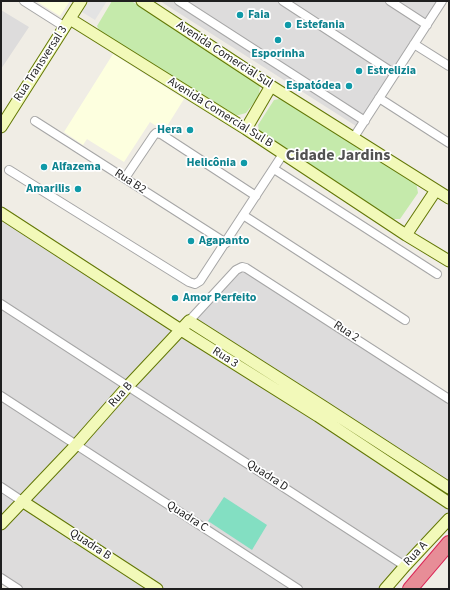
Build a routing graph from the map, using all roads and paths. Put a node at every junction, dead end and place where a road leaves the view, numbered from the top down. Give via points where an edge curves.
1 (24, 1) edge
2 (81, 1) edge
3 (142, 1) edge
4 (179, 1) edge
5 (283, 1) edge
6 (390, 1) edge
7 (442, 1) edge
8 (67, 23) junction
9 (426, 24) junction
10 (414, 44) junction
11 (449, 66) edge
12 (395, 74) junction
13 (271, 86) junction
14 (379, 98) junction
15 (35, 121) dead end
16 (365, 121) junction
17 (1, 127) edge
18 (246, 129) junction
19 (354, 137) junction
20 (449, 143) edge
21 (283, 154) junction
22 (274, 169) junction
23 (8, 170) dead end
24 (125, 178) junction
25 (436, 190) junction
26 (256, 196) junction
27 (449, 198) edge
28 (1, 213) edge
29 (243, 216) junction
30 (406, 235) junction
31 (226, 243) junction
32 (449, 261) edge
33 (242, 267) joint
34 (437, 274) dead end
35 (1, 304) edge
36 (405, 320) dead end
37 (189, 321) junction
38 (181, 330) junction
39 (128, 386) junction
40 (1, 396) edge
41 (449, 399) edge
42 (321, 411) junction
43 (76, 445) junction
44 (1, 487) edge
45 (449, 488) edge
46 (22, 501) junction
47 (449, 502) edge
48 (449, 519) edge
49 (1, 524) edge
50 (449, 543) edge
51 (405, 566) junction
52 (1, 578) edge
53 (18, 589) edge
54 (157, 589) edge
55 (298, 589) edge
56 (385, 589) edge
57 (410, 589) edge

1 - 8 street
2 - 8 street, Rua Transversal 3
3 - 13 street, Avenida Comercial Sul
4 - 16 street
5 - 12 street
6 - 9 street
7 - 9 street
8 - 17 street, Rua Transversal 3
8 - 18 street, Avenida Comercial Sul B
9 - 10 street
10 - 11 street
10 - 12 street
12 - 14 street
13 - 18 street
13 - 19 street, Avenida Comercial Sul
14 - 16 street
14 - 20 street
15 - 24 street, Rua B2
16 - 19 street
18 - 21 street, Avenida Comercial Sul B
19 - 25 street, Avenida Comercial Sul
21 - 22 street
21 - 30 street, Avenida Comercial Sul B
22 - 26 street
22 - 34 street
23 - 31 street via 189,282 195,284 200,281
24 - 26 street via 156,133
24 - 31 street, Rua B2
25 - 27 street, Avenida Comercial Sul
25 - 30 street
26 - 29 street
28 - 38 street, Rua 3
29 - 31 street
29 - 36 street
30 - 32 street, Avenida Comercial Sul B
33 - 37 street, Rua B via 236,270
33 - 41 street, Rua 2
35 - 39 street, Quadra D
37 - 38 street, Rua B
37 - 42 street, Rua 3
38 - 39 street, Rua B
38 - 42 street, Rua 3
39 - 43 street, Rua B
39 - 51 street, Quadra D
40 - 43 street, Quadra C
42 - 45 street, Rua 3
42 - 47 street, Rua 3
43 - 46 street, Rua B
43 - 55 street, Quadra C
44 - 46 street
46 - 49 street, Rua B
46 - 54 street, Quadra B
48 - 51 street, Rua A
50 - 57 highway
51 - 56 street, Rua A
52 - 53 street

